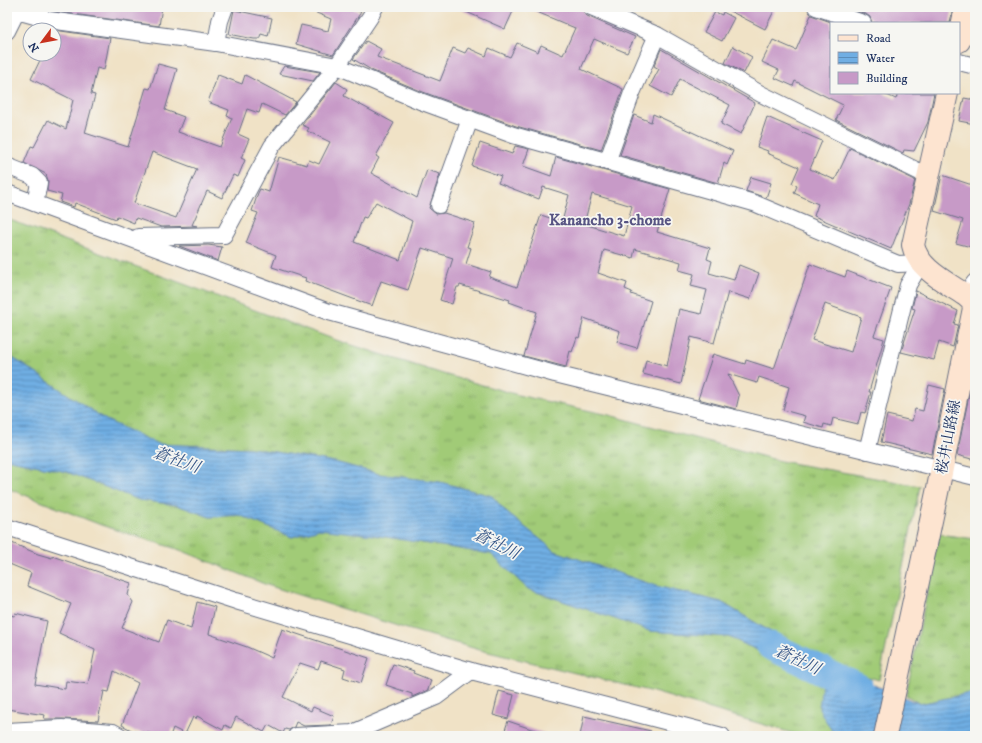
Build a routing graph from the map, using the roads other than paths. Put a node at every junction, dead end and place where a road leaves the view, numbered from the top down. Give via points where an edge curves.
1 (226, 7) edge
2 (375, 7) edge
3 (591, 7) edge
4 (816, 7) edge
5 (966, 7) edge
6 (18, 9) edge
7 (860, 22) edge
8 (7, 31) edge
9 (657, 36) junction
10 (960, 36) edge
11 (216, 43) junction
12 (960, 62) edge
13 (337, 66) junction
14 (975, 66) edge
15 (947, 94) edge
16 (470, 119) junction
17 (607, 162) junction
18 (7, 166) edge
19 (928, 176) junction
20 (7, 193) edge
21 (35, 203) junction
22 (439, 206) dead end
23 (130, 238) junction
24 (921, 263) junction
25 (972, 299) edge
26 (867, 452) junction
27 (975, 476) edge
28 (940, 479) junction
29 (7, 527) edge
30 (472, 671) junction
31 (7, 731) edge
32 (120, 736) edge
33 (296, 736) edge
34 (722, 736) edge
35 (885, 736) edge

1 - 11 street via 220,21
2 - 13 street
3 - 9 street
4 - 7 street
5 - 10 main road
6 - 8 street
6 - 11 street via 49,20
9 - 17 street via 632,92
9 - 19 street via 761,94
11 - 13 street
12 - 14 street
13 - 16 street
13 - 23 street via 272,146 224,234
15 - 19 main road, 桜井山路線
16 - 17 street via 513,135
16 - 22 street
17 - 24 street via 754,203 898,264
18 - 21 street via 32,176 39,183
19 - 24 main road, 桜井山路線 via 913,245 915,255
20 - 21 street
21 - 23 street
23 - 26 street via 329,312 555,374
24 - 25 main road, 桜井山路線
24 - 26 street via 908,285
25 - 28 main road, 桜井山路線
26 - 28 street
27 - 28 street
28 - 35 main road, 桜井山路線
29 - 30 street via 236,601
30 - 33 street via 436,697 352,734
30 - 34 street
31 - 32 street via 62,728 113,732

